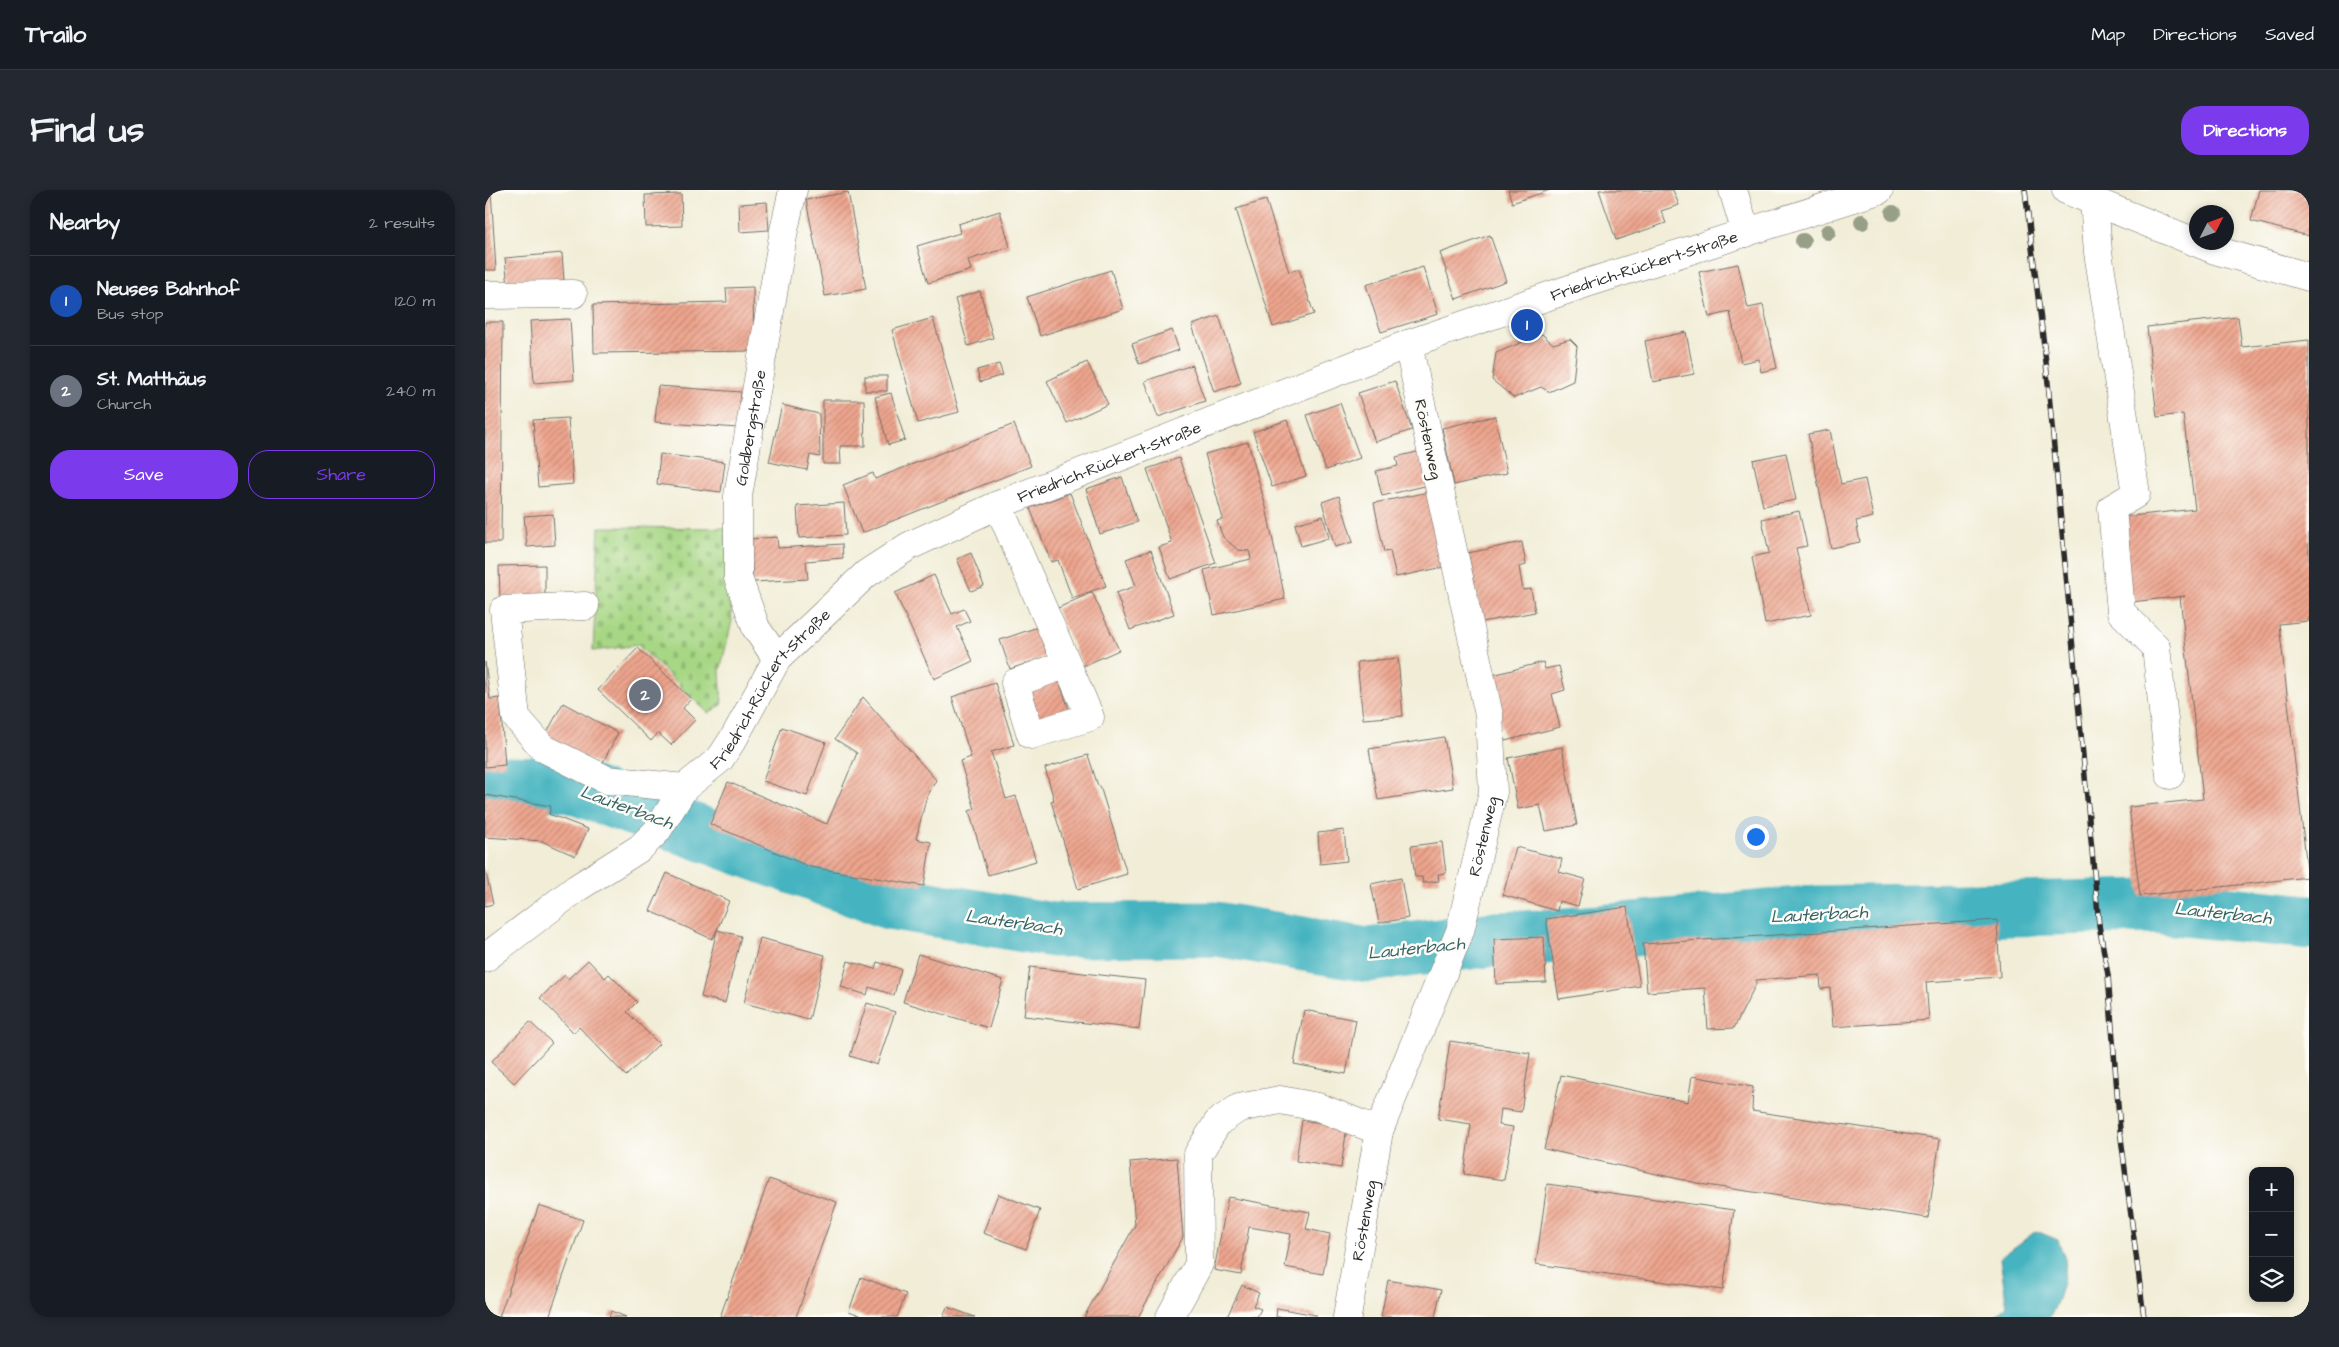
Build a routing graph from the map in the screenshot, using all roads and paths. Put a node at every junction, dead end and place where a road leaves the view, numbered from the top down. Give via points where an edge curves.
1 (793, 190) edge
2 (1733, 190) edge
3 (1879, 190) edge
4 (2082, 194) edge
5 (1746, 233) junction
6 (2309, 277) edge
7 (573, 294) dead end
8 (485, 295) edge
9 (1409, 344) junction
10 (999, 505) junction
11 (585, 606) dead end
12 (777, 659) junction
13 (1067, 664) dead end
14 (2170, 775) dead end
15 (683, 788) junction
16 (485, 958) edge
17 (1379, 1131) junction
18 (1170, 1317) edge
19 (1347, 1317) edge

1 - 12 street, Goldbergstraße via 738,496 738,578 756,628
2 - 5 street
3 - 5 street, Friedrich-Rückert-Straße
4 - 6 street via 2215,250
4 - 14 street via 2098,252 2136,494 2112,508 2121,612 2156,647
5 - 9 street, Friedrich-Rückert-Straße
7 - 8 street
9 - 10 street, Friedrich-Rückert-Straße
9 - 17 street, Röstenweg via 1489,715 1493,792 1457,942
10 - 12 street, Friedrich-Rückert-Straße via 909,546 866,574
10 - 13 street
11 - 15 street via 504,610 516,717 543,748 607,780
12 - 15 street, Friedrich-Rückert-Straße via 720,759
15 - 16 street, Friedrich-Rückert-Straße via 657,831 640,848 577,888
17 - 18 street via 1318,1107 1280,1100 1239,1108 1218,1122 1198,1154 1199,1264
17 - 19 street, Röstenweg

